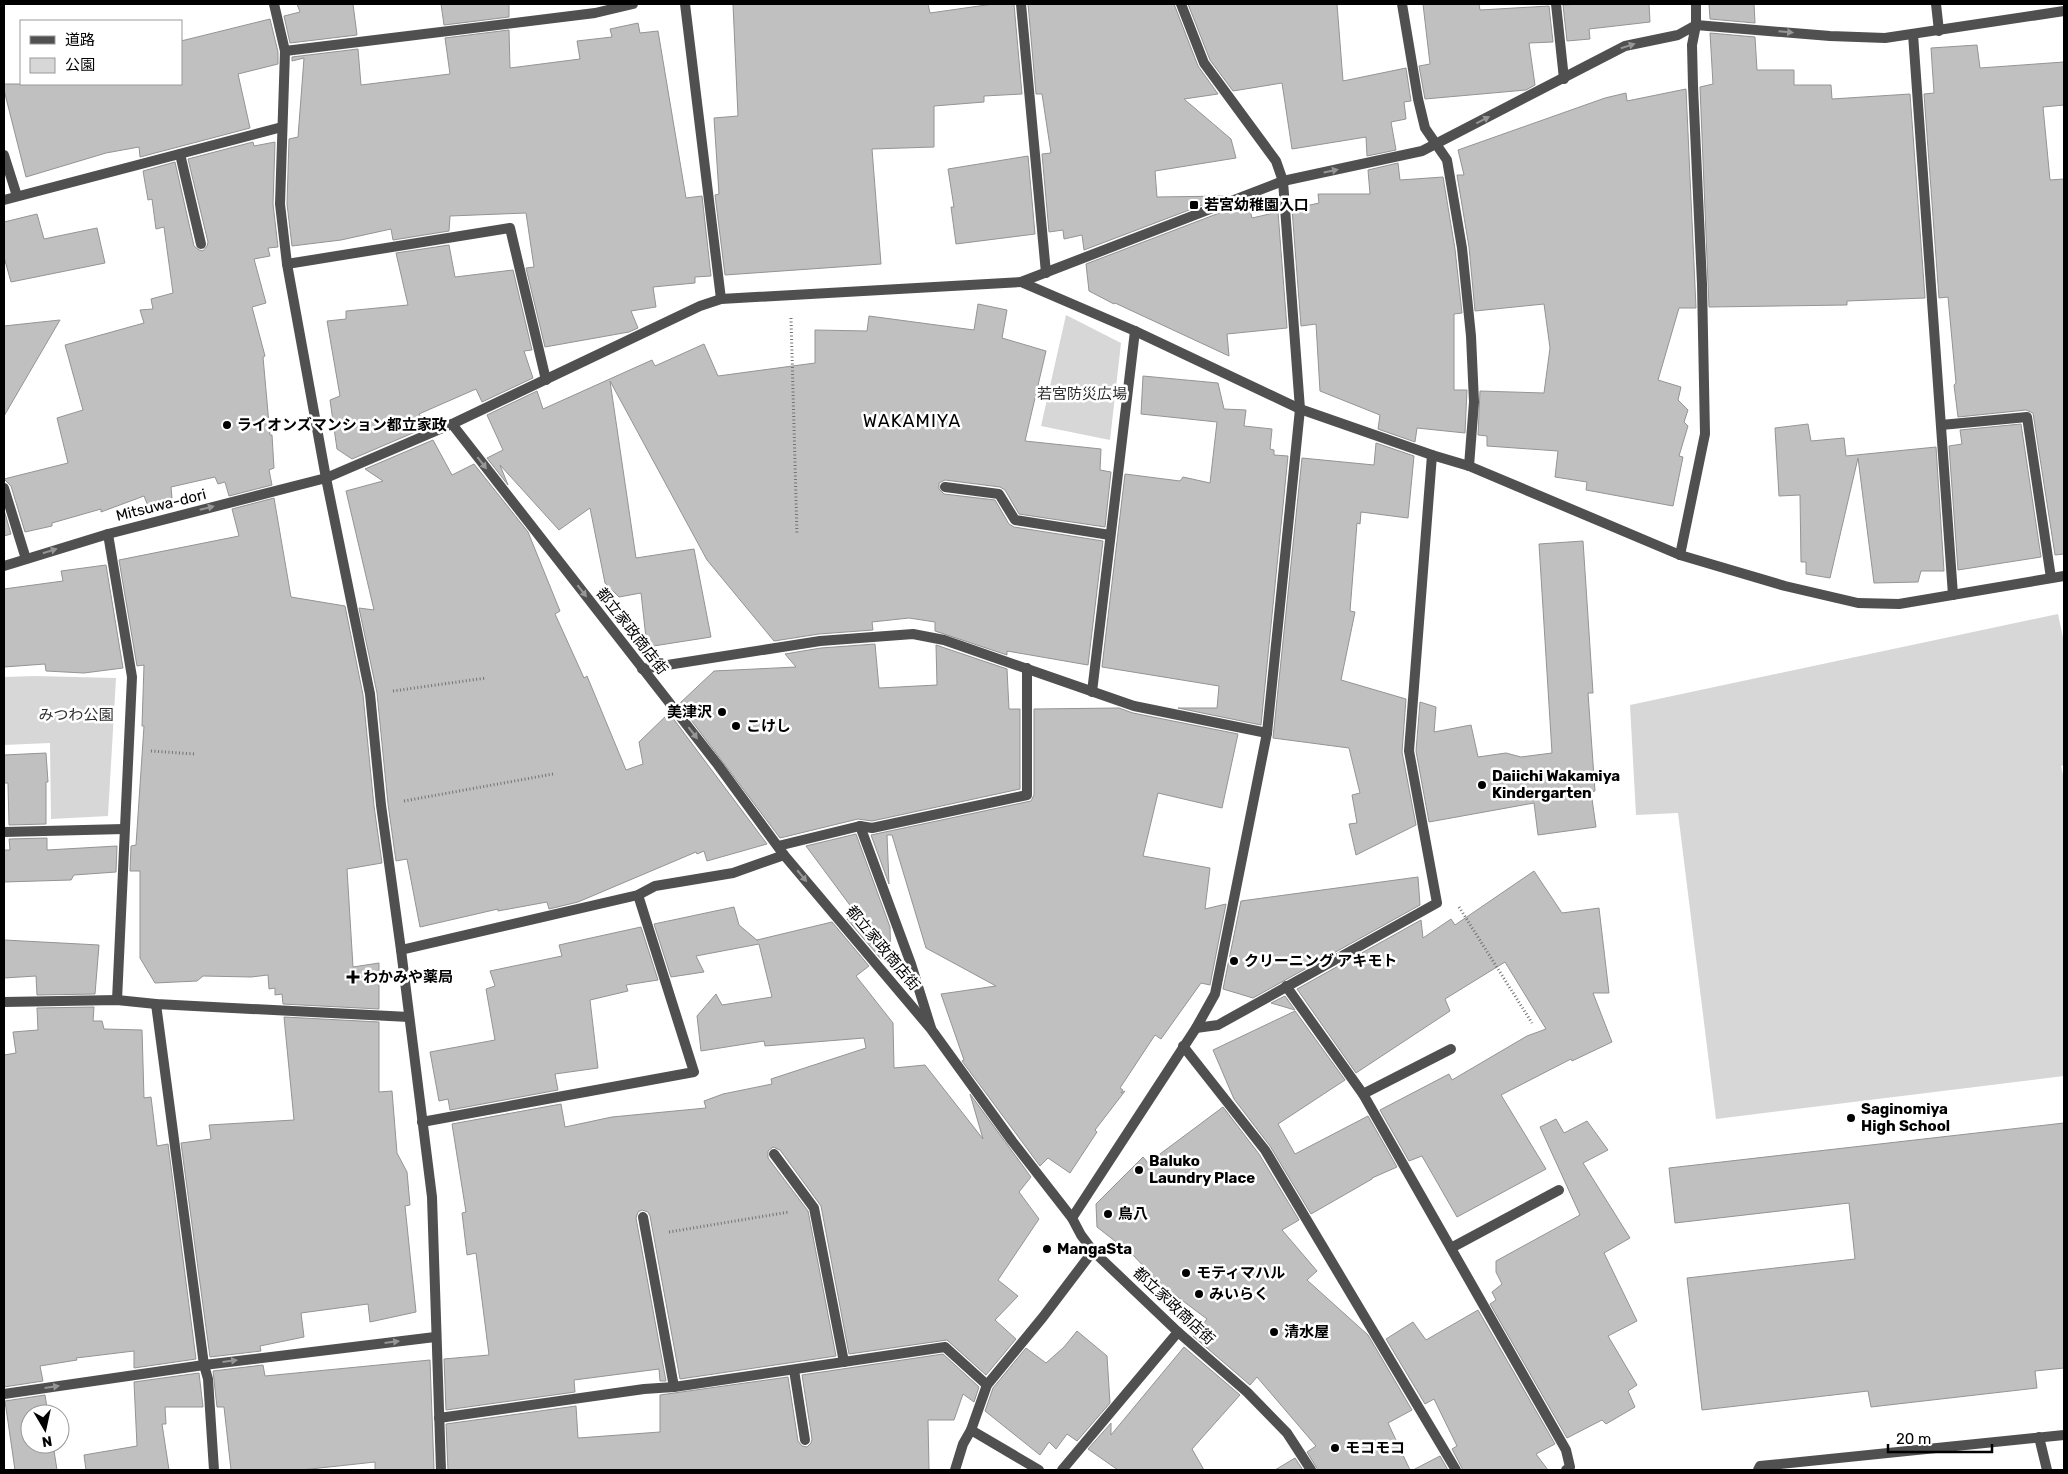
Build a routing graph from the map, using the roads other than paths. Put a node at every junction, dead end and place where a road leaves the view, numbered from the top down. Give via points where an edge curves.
1 (274, 4) edge
2 (633, 4) edge
3 (685, 4) edge
4 (1020, 4) edge
5 (1181, 4) edge
6 (1402, 4) edge
7 (1556, 4) edge
8 (1696, 4) edge
9 (1936, 4) edge
10 (2064, 11) edge
11 (1696, 25) junction
12 (1939, 31) junction
13 (1913, 34) junction
14 (285, 51) junction
15 (1564, 79) junction
16 (282, 127) junction
17 (1435, 144) junction
18 (180, 154) junction
19 (4, 155) edge
20 (1283, 181) junction
21 (17, 196) junction
22 (4, 200) edge
23 (201, 244) dead end
24 (287, 264) junction
25 (1046, 272) junction
26 (1021, 282) junction
27 (721, 300) junction
28 (1135, 331) junction
29 (546, 380) junction
30 (1300, 409) junction
31 (452, 424) junction
32 (1941, 425) junction
33 (1432, 455) junction
34 (1470, 466) junction
35 (326, 478) junction
36 (946, 487) dead end
37 (4, 488) edge
38 (108, 534) junction
39 (1110, 535) junction
40 (1680, 555) junction
41 (26, 559) junction
42 (4, 566) edge
43 (2064, 576) edge
44 (2051, 578) junction
45 (1953, 595) junction
46 (1027, 668) junction
47 (642, 669) junction
48 (1092, 692) junction
49 (1267, 733) junction
50 (860, 826) junction
51 (124, 829) junction
52 (4, 832) edge
53 (781, 850) junction
54 (638, 895) junction
55 (401, 950) junction
56 (1286, 986) junction
57 (117, 1000) junction
58 (4, 1002) edge
59 (156, 1004) junction
60 (409, 1017) junction
61 (1196, 1028) junction
62 (931, 1029) junction
63 (1183, 1046) junction
64 (1450, 1049) dead end
65 (1362, 1094) junction
66 (422, 1122) junction
67 (774, 1154) dead end
68 (1559, 1190) dead end
69 (643, 1217) dead end
70 (1072, 1218) junction
71 (1451, 1248) junction
72 (1093, 1250) junction
73 (1178, 1332) junction
74 (435, 1337) junction
75 (844, 1362) junction
76 (204, 1365) junction
77 (794, 1370) junction
78 (987, 1385) junction
79 (674, 1387) junction
80 (4, 1394) edge
81 (439, 1418) junction
82 (971, 1430) junction
83 (2064, 1435) edge
84 (2039, 1437) junction
85 (805, 1440) dead end
86 (214, 1470) edge
87 (441, 1470) edge
88 (956, 1470) edge
89 (1039, 1470) edge
90 (1062, 1470) edge
91 (1311, 1470) edge
92 (1456, 1470) edge
93 (1566, 1470) edge
94 (1758, 1470) edge
95 (2047, 1470) edge

1 - 14 street
2 - 14 street via 594,13
3 - 27 street
4 - 25 street
5 - 20 street via 1204,63 1276,161
6 - 17 street via 1418,99 1425,128
7 - 15 street
8 - 11 street
9 - 12 street
10 - 12 street
11 -> 13 street via 1830,36 1885,38
15 -> 11 street via 1625,46 1678,36
11 - 40 street via 1692,45 1702,284 1704,434
12 - 13 street
13 - 32 street
14 - 16 street
17 -> 15 street
16 - 18 street
16 - 24 street via 280,204
20 -> 17 street via 1422,151
17 - 34 street via 1447,160 1462,248 1474,402
18 - 21 street
18 - 23 street
19 - 21 street
20 - 25 street
20 - 30 street
21 - 22 street
24 - 29 street via 510,228
24 - 35 street
25 - 26 street
26 - 27 street, Mitsuwa-dori
26 - 28 street
27 - 29 street, Mitsuwa-dori via 700,306
28 - 30 street
28 - 39 street
29 - 31 street, Mitsuwa-dori
30 - 33 street
30 - 49 street
31 - 35 street, Mitsuwa-dori
31 -> 47 street, 都立家政商店街
32 - 44 street via 2027,417
32 - 45 street
33 - 34 street
33 - 56 street via 1409,752 1437,903
34 - 40 street
38 -> 35 street, Mitsuwa-dori
35 - 55 street via 370,694
36 - 39 street via 999,494 1015,520
37 - 41 street
41 -> 38 street, Mitsuwa-dori
38 - 51 street via 132,678
39 - 48 street
40 - 45 street via 1858,604 1899,604
41 - 42 street, Mitsuwa-dori
43 - 44 street
44 - 45 street
46 - 47 street via 944,640 913,634 820,641
46 - 48 street
46 - 50 street via 1027,794 872,828
47 -> 53 street, 都立家政商店街
48 - 49 street via 1134,706
49 - 61 street via 1215,994
50 - 53 street
50 - 62 street via 911,964
51 - 52 street
51 - 57 street
53 - 54 street via 733,873 655,886
53 -> 62 street, 都立家政商店街
54 - 55 street
54 - 66 street via 694,1072
55 - 60 street
56 - 61 street via 1218,1025
56 - 65 street
57 - 58 street
57 - 59 street
59 - 60 street
59 - 76 street
60 - 66 street
61 - 63 street
62 - 70 street, 都立家政商店街 via 1012,1142
63 - 70 street
63 - 92 street via 1265,1150
64 - 65 street
65 - 71 street
66 - 74 street via 432,1197
67 - 75 street via 814,1208
68 - 71 street
69 - 79 street
70 - 72 street, 都立家政商店街
71 - 93 street via 1566,1450 1570,1467
72 - 73 street, 都立家政商店街
72 - 78 street
73 - 90 street
73 - 91 street, 都立家政商店街 via 1247,1392 1287,1433
76 -> 74 street
74 - 81 street
75 - 77 street
75 - 78 street via 945,1347
80 -> 76 street
76 - 86 street via 208,1378
77 - 79 street
77 - 85 street
78 - 82 street
79 - 81 street
81 - 87 street
82 - 88 street via 963,1444
82 - 89 street
83 - 84 street
84 - 94 street via 1760,1466
84 - 95 street

